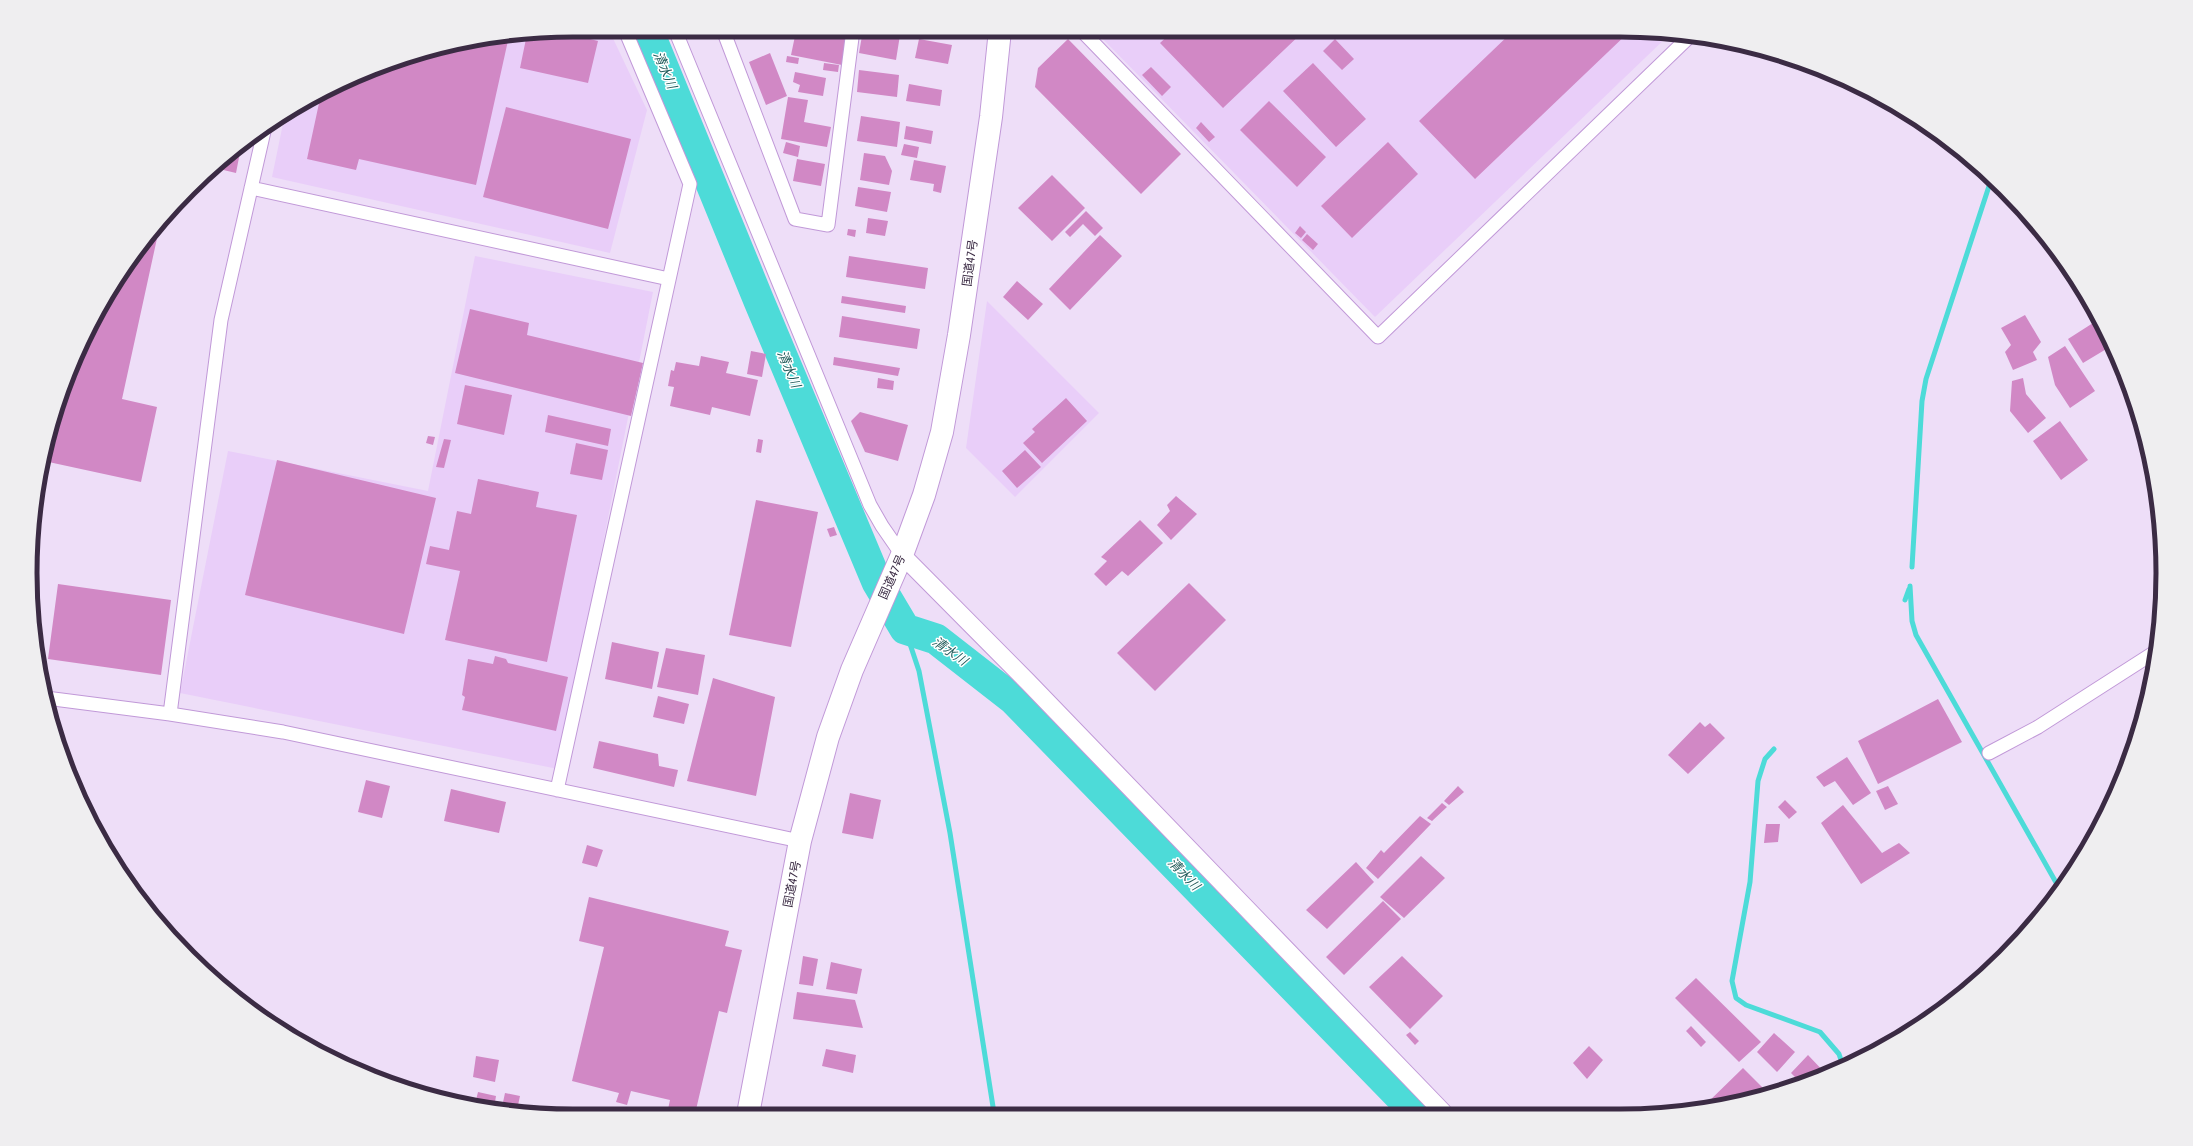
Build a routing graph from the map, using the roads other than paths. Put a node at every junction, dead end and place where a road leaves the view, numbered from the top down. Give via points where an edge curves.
1 (628, 37) edge
2 (678, 37) edge
3 (726, 37) edge
4 (852, 37) edge
5 (999, 37) edge
6 (1089, 37) edge
7 (1684, 41) edge
8 (263, 136) edge
9 (251, 188) junction
10 (669, 279) junction
11 (901, 558) junction
12 (2149, 656) edge
13 (52, 699) edge
14 (170, 714) junction
15 (1989, 753) dead end
16 (557, 790) junction
17 (800, 841) junction
18 (749, 1109) edge
19 (1440, 1109) edge

1 - 10 street via 690,184
2 - 11 street via 870,505
3 - 4 street via 795,219 828,224
5 - 11 highway, 国道47号 via 992,116 942,432 924,495
6 - 7 street via 1378,337
8 - 9 street
9 - 10 street
9 - 14 street via 221,320
10 - 16 street
11 - 17 highway, 国道47号 via 852,670 828,737
11 - 19 street via 1045,699
12 - 15 street via 2038,727
13 - 14 street
14 - 16 street via 283,732
16 - 17 street
17 - 18 highway, 国道47号

